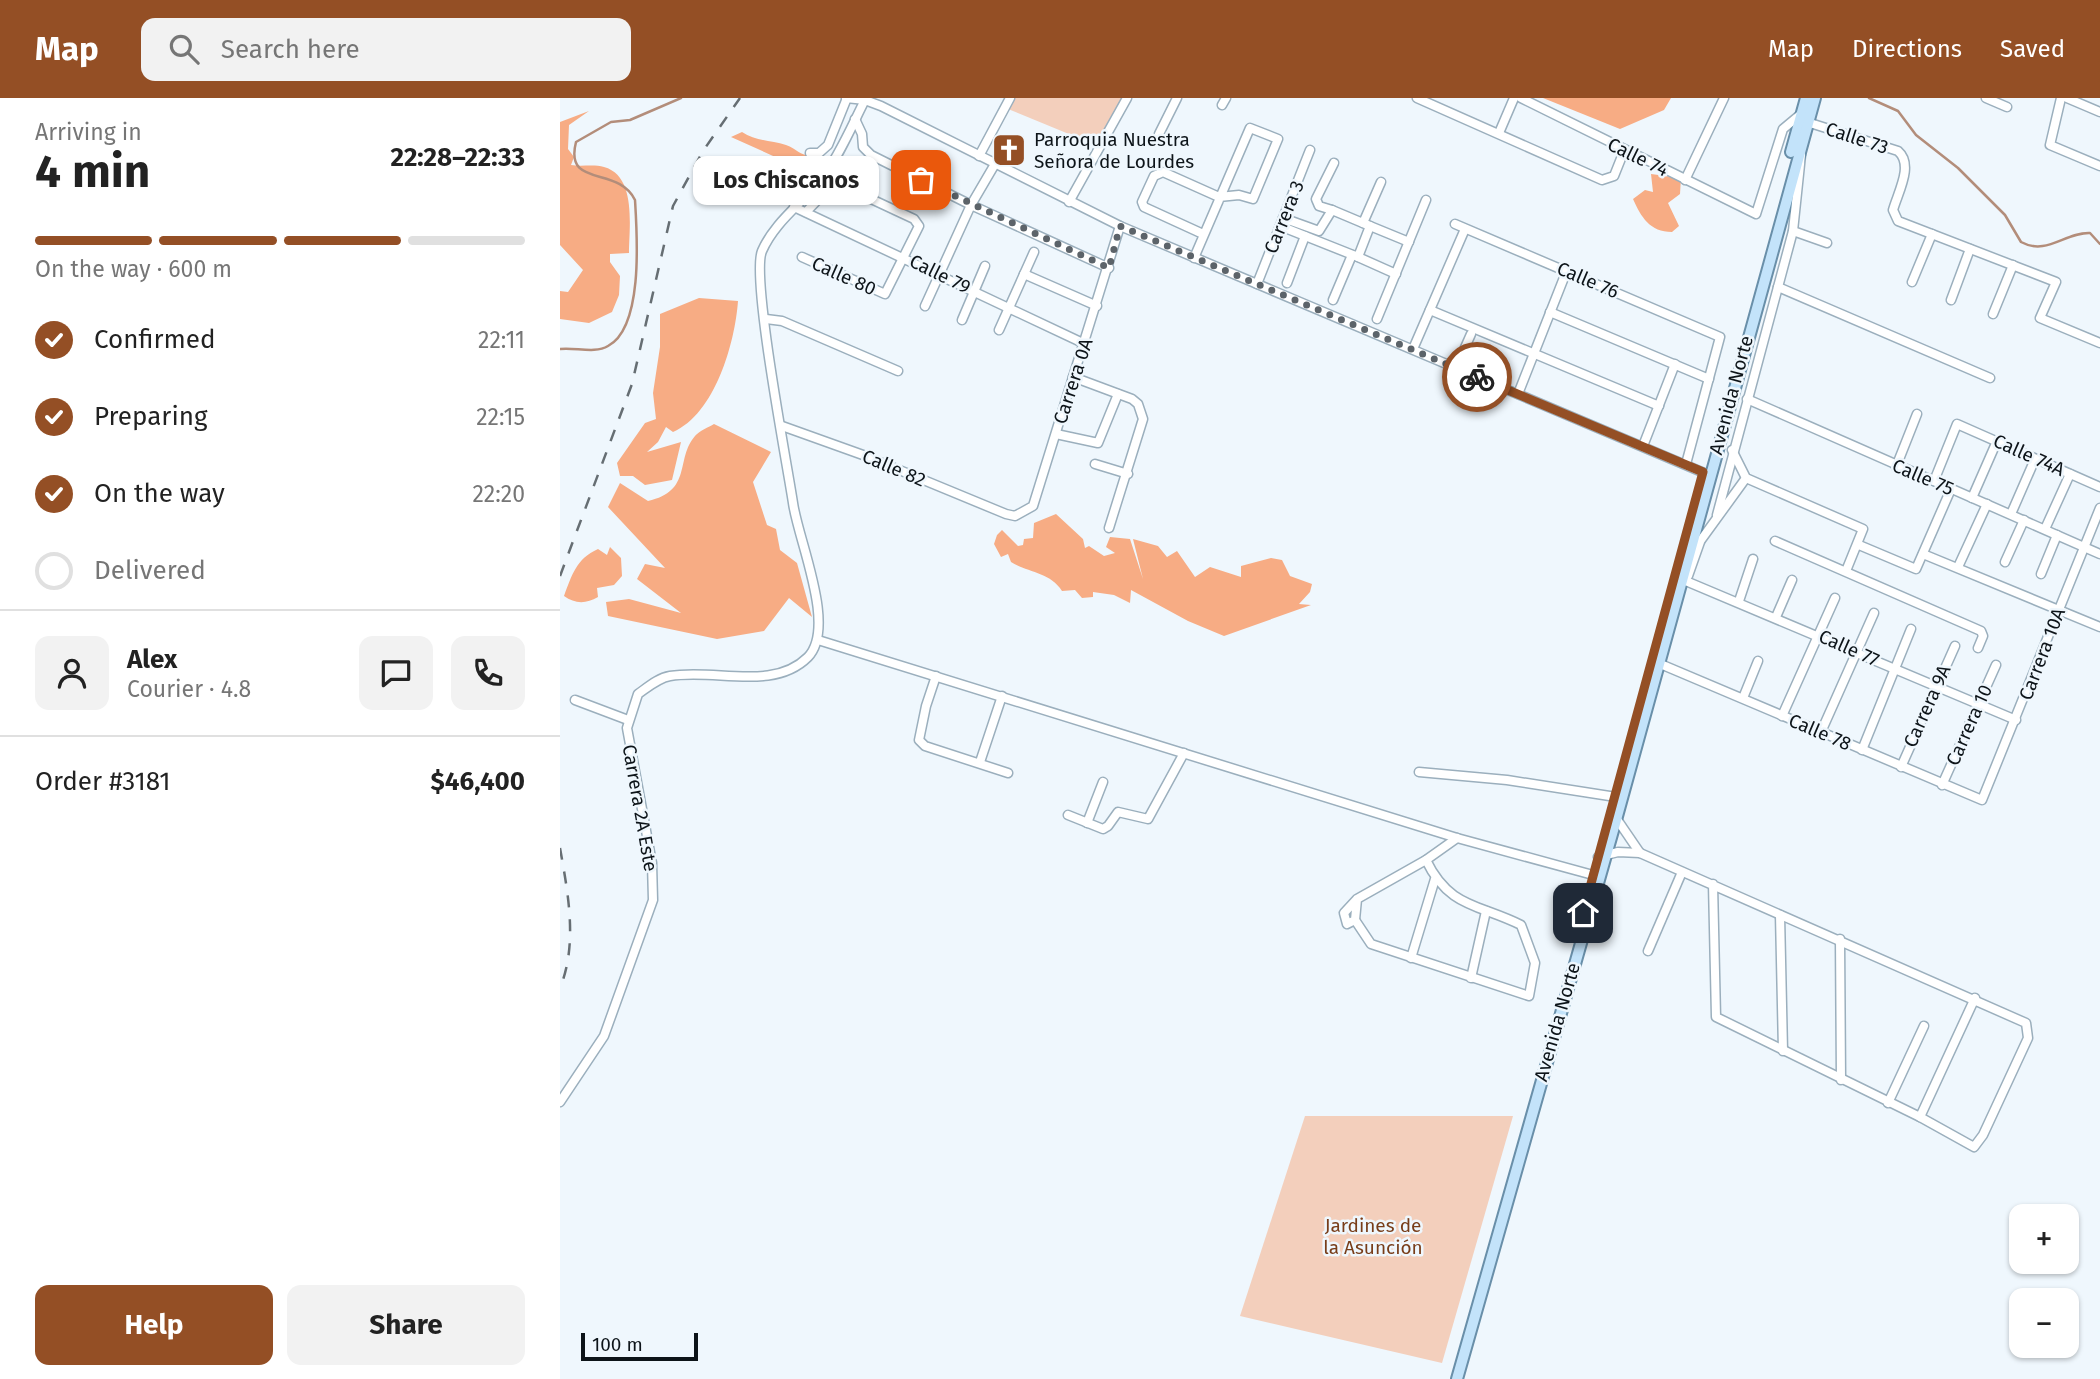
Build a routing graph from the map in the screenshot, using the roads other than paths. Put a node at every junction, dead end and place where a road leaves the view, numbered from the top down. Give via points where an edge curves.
1 (847, 98) edge
2 (1010, 98) edge
3 (1127, 98) edge
4 (1177, 98) edge
5 (1418, 98) edge
6 (1514, 98) edge
7 (1521, 98) edge
8 (1724, 98) edge
9 (1806, 98) edge
10 (1815, 98) edge
11 (1986, 98) edge
12 (2061, 98) edge
13 (2067, 98) edge
14 (865, 99) edge
15 (2007, 107) dead end
16 (2100, 112) edge
17 (1804, 118) junction
18 (855, 119) junction
19 (1499, 133) junction
20 (1159, 134) dead end
21 (1799, 148) junction
22 (1310, 150) dead end
23 (1624, 151) junction
24 (810, 153) dead end
25 (979, 156) junction
26 (1334, 163) dead end
27 (995, 164) junction
28 (2100, 166) edge
29 (824, 177) junction
30 (1685, 180) junction
31 (835, 182) junction
32 (1381, 182) dead end
33 (1219, 197) junction
34 (1426, 200) dead end
35 (1069, 202) junction
36 (971, 205) junction
37 (794, 207) junction
38 (1332, 210) junction
39 (806, 212) junction
40 (1282, 222) junction
41 (1455, 224) dead end
42 (1367, 225) junction
43 (1120, 226) junction
44 (1465, 229) junction
45 (1793, 231) junction
46 (1203, 234) junction
47 (1932, 234) junction
48 (1305, 236) junction
49 (1409, 242) junction
50 (1827, 243) dead end
51 (1970, 249) junction
52 (1034, 252) dead end
53 (1355, 256) junction
54 (802, 257) dead end
55 (904, 257) junction
56 (1194, 258) junction
57 (2013, 265) junction
58 (985, 266) dead end
59 (1109, 268) junction
60 (1567, 270) junction
61 (940, 274) junction
62 (1024, 274) junction
63 (1396, 274) junction
64 (1287, 282) dead end
65 (1912, 282) dead end
66 (1257, 284) junction
67 (1778, 287) junction
68 (975, 292) junction
69 (1333, 300) dead end
70 (1951, 300) dead end
71 (925, 306) dead end
72 (1097, 306) junction
73 (1009, 308) junction
74 (1430, 310) junction
75 (1550, 312) junction
76 (1993, 314) dead end
77 (766, 319) junction
78 (1377, 319) dead end
79 (962, 320) dead end
80 (999, 330) dead end
81 (1471, 334) dead end
82 (2100, 343) edge
83 (1085, 344) junction
84 (1413, 349) junction
85 (1535, 352) junction
86 (1675, 364) junction
87 (1456, 368) junction
88 (898, 372) dead end
89 (1073, 377) junction
90 (1990, 378) dead end
91 (1709, 379) junction
92 (1118, 394) junction
93 (1518, 394) junction
94 (1747, 399) junction
95 (1659, 405) junction
96 (1917, 414) dead end
97 (780, 422) junction
98 (1056, 435) junction
99 (1997, 441) junction
100 (1643, 446) junction
101 (1732, 450) junction
102 (2035, 459) junction
103 (1095, 464) dead end
104 (1686, 464) junction
105 (1896, 467) junction
106 (1128, 474) junction
107 (1706, 474) junction
108 (2070, 474) junction
109 (1746, 478) junction
110 (1934, 481) junction
111 (2100, 486) edge
112 (1951, 489) junction
113 (1972, 498) junction
114 (1987, 504) junction
115 (2100, 508) edge
116 (1006, 514) joint
117 (2011, 514) junction
118 (1717, 515) junction
119 (2024, 520) junction
120 (1109, 528) dead end
121 (2045, 529) junction
122 (2057, 535) junction
123 (1701, 540) junction
124 (1775, 541) dead end
125 (1858, 545) junction
126 (2084, 548) junction
127 (1689, 550) junction
128 (1923, 554) junction
129 (2100, 554) edge
130 (1753, 559) dead end
131 (2005, 562) dead end
132 (1958, 567) junction
133 (1846, 571) junction
134 (2041, 574) dead end
135 (1684, 579) junction
136 (1792, 580) dead end
137 (1835, 598) dead end
138 (1739, 601) junction
139 (1874, 612) dead end
140 (2058, 612) junction
141 (1776, 617) junction
142 (2100, 627) edge
143 (1911, 629) dead end
144 (1817, 634) junction
145 (818, 640) junction
146 (1955, 646) dead end
147 (1978, 648) dead end
148 (1857, 652) junction
149 (1758, 661) dead end
150 (1658, 663) junction
151 (1996, 665) dead end
152 (1896, 668) junction
153 (936, 676) junction
154 (1936, 686) junction
155 (1002, 696) junction
156 (1743, 698) junction
157 (575, 700) dead end
158 (1977, 702) junction
159 (1782, 716) junction
160 (628, 720) junction
161 (2016, 720) junction
162 (1821, 732) junction
163 (1863, 750) junction
164 (1184, 754) junction
165 (981, 762) junction
166 (1901, 766) junction
167 (1419, 772) dead end
168 (1008, 773) dead end
169 (1104, 782) dead end
170 (1942, 785) junction
171 (1616, 797) junction
172 (1982, 800) joint
173 (1068, 816) dead end
174 (1614, 816) junction
175 (1087, 823) junction
176 (1458, 838) junction
177 (1640, 853) junction
178 (1602, 856) junction
179 (1426, 860) junction
180 (1682, 872) junction
181 (1593, 875) junction
182 (1435, 879) junction
183 (1713, 884) junction
184 (1486, 911) junction
185 (1780, 915) junction
186 (1840, 939) junction
187 (1648, 951) dead end
188 (1411, 958) junction
189 (1471, 978) junction
190 (1975, 999) junction
191 (1924, 1026) dead end
192 (1783, 1051) junction
193 (1841, 1080) junction
194 (560, 1102) edge
195 (1888, 1103) junction
196 (1920, 1117) junction
197 (1451, 1379) edge
198 (1457, 1379) edge

1 - 14 street
1 - 24 street via 828,145 819,153
2 - 25 street
3 - 35 street
4 - 20 street
5 - 19 street
6 - 19 street
7 - 23 street, Calle 74
8 - 30 street
9 - 17 main road, Avenida Norte
10 - 17 main road, Avenida Norte
11 - 15 street
12 - 28 street via 2050,145
13 - 16 street
14 - 18 street
14 - 25 street
17 - 21 main road, Avenida Norte
17 - 30 street, Calle 74 via 1783,129 1755,214
17 - 47 street, Calle 73 via 1905,157 1894,216
17 - 107 main road, Avenida Norte
18 - 29 street
18 - 36 street via 866,152
19 - 23 street via 1602,180 1609,180
21 - 45 street via 1802,164
21 - 107 main road, Avenida Norte
22 - 40 street, Carrera 3
23 - 30 street, Calle 74
25 - 27 street
26 - 38 street via 1317,199 1319,205
27 - 35 street
27 - 36 street
29 - 31 street
29 - 37 street
31 - 39 street
31 - 55 street via 918,223
32 - 42 street
33 - 33 street via 1253,199 1278,139 1250,128
33 - 46 street
33 - 46 street via 1158,172 1142,202
34 - 49 street
35 - 43 street
36 - 59 street
36 - 61 street
37 - 39 street, Calle 79
37 - 77 street via 760,254
38 - 40 street via 1319,232
38 - 42 street
39 - 55 street, Calle 79
40 - 48 street
40 - 66 street, Carrera 3
41 - 44 street, Calle 76
42 - 49 street
42 - 53 street
43 - 56 street
43 - 59 street, Carrera 0A
44 - 60 street, Calle 76
44 - 74 street
45 - 50 street
45 - 67 street
46 - 56 street
47 - 51 street
47 - 65 street
48 - 53 street
48 - 64 street
49 - 63 street
51 - 57 street
51 - 70 street
52 - 62 street
53 - 63 street
53 - 69 street
54 - 55 street, Calle 80 via 881,294 886,293
55 - 61 street, Calle 79
56 - 66 street
57 - 76 street
57 - 82 street via 2056,282 2040,318
58 - 68 street
59 - 72 street, Carrera 0A
60 - 75 street
60 - 91 street, Calle 76 via 1720,337
61 - 68 street, Calle 79
61 - 71 street
62 - 72 street
62 - 73 street
63 - 78 street
66 - 84 street
67 - 90 street
67 - 94 street
68 - 73 street, Calle 79
68 - 79 street
72 - 83 street, Carrera 0A
73 - 80 street
73 - 83 street, Calle 79
74 - 84 street
74 - 85 street
75 - 85 street
75 - 86 street
77 - 88 street via 796,326
77 - 97 street
81 - 87 street
83 - 89 street, Carrera 0A
84 - 87 street
85 - 93 street
85 - 95 street
86 - 91 street
86 - 95 street
87 - 93 street
89 - 92 street
89 - 98 street, Carrera 0A
91 - 104 street
92 - 98 street via 1098,443
92 - 106 street via 1138,404 1143,419
93 - 100 street
94 - 101 street
94 - 105 street, Calle 75
95 - 100 street
96 - 105 street
97 - 116 street, Calle 82
97 - 145 street via 794,514 819,618
98 - 116 street, Carrera 0A via 1033,506 1015,516
99 - 102 street, Calle 74A
99 - 110 street, Calle 74A via 1957,424
99 - 113 street
100 - 104 street
101 - 109 street
101 - 118 street
102 - 108 street, Calle 74A
102 - 117 street
103 - 106 street
104 - 107 street
105 - 110 street, Calle 75
106 - 120 street
107 - 127 main road, Avenida Norte
107 - 171 main road, Avenida Norte
108 - 111 street, Calle 74A
108 - 121 street
109 - 118 street
109 - 125 street via 1863,529
110 - 112 street, Calle 75
112 - 113 street, Calle 75
112 - 128 street
113 - 114 street, Calle 75
114 - 117 street, Calle 75
114 - 132 street
115 - 126 street, Carrera 10A
117 - 119 street, Calle 75
118 - 123 street
119 - 121 street, Calle 75
119 - 131 street
121 - 122 street, Calle 75
122 - 126 street, Calle 75
122 - 134 street
123 - 127 street
123 - 135 street
124 - 133 street
125 - 128 street via 1916,569
125 - 133 street
126 - 129 street, Calle 75
126 - 140 street, Carrera 10A
127 - 135 main road, Avenida Norte
128 - 132 street
130 - 138 street
132 - 140 street
133 - 147 street via 1981,631
135 - 138 street, Calle 77
135 - 150 main road, Avenida Norte
136 - 141 street
137 - 144 street
138 - 141 street, Calle 77
139 - 148 street
140 - 142 street
140 - 161 street, Carrera 10A
141 - 144 street, Calle 77
143 - 152 street
144 - 148 street, Calle 77
144 - 159 street
145 - 153 street
145 - 160 street, Carrera 2A Este via 804,661 782,674 658,680 638,694
146 - 154 street, Carrera 9A
148 - 152 street, Calle 77
148 - 162 street
149 - 156 street
150 - 156 street, Calle 78
150 - 174 main road, Avenida Norte
151 - 158 street, Carrera 10
152 - 154 street, Calle 77
152 - 163 street
153 - 155 street
153 - 165 street via 919,740 925,746
154 - 158 street, Calle 77
154 - 166 street, Carrera 9A
155 - 164 street
155 - 165 street
156 - 159 street, Calle 78
157 - 160 street
158 - 161 street, Calle 77
158 - 170 street, Carrera 10
159 - 162 street, Calle 78
160 - 194 street, Carrera 2A Este via 630,755 652,863 653,901 604,1036
161 - 172 street, Carrera 10A
162 - 163 street, Calle 78
163 - 166 street, Calle 78
164 - 175 street via 1148,819 1120,812 1105,829
164 - 176 street
165 - 168 street
166 - 170 street, Calle 78
167 - 171 street
169 - 175 street
170 - 172 street, Calle 78
171 - 174 main road, Avenida Norte
173 - 175 street
174 - 177 street
174 - 178 main road, Avenida Norte
176 - 179 street
176 - 181 street
177 - 178 street
177 - 180 street
178 - 181 main road, Avenida Norte
178 - 198 main road, Avenida Norte
179 - 182 street
179 - 188 street via 1357,899 1355,920 1371,944
180 - 183 street
180 - 187 street
181 - 197 main road, Avenida Norte
182 - 184 street via 1465,905
182 - 188 street
183 - 185 street
183 - 192 street via 1716,1017
184 - 189 street
184 - 189 street via 1521,925 1535,963 1529,996
185 - 186 street
185 - 192 street
186 - 190 street
186 - 193 street
188 - 189 street
190 - 196 street
190 - 196 street via 2029,1028 1983,1135 1974,1147
191 - 195 street
192 - 193 street
193 - 195 street
195 - 196 street

